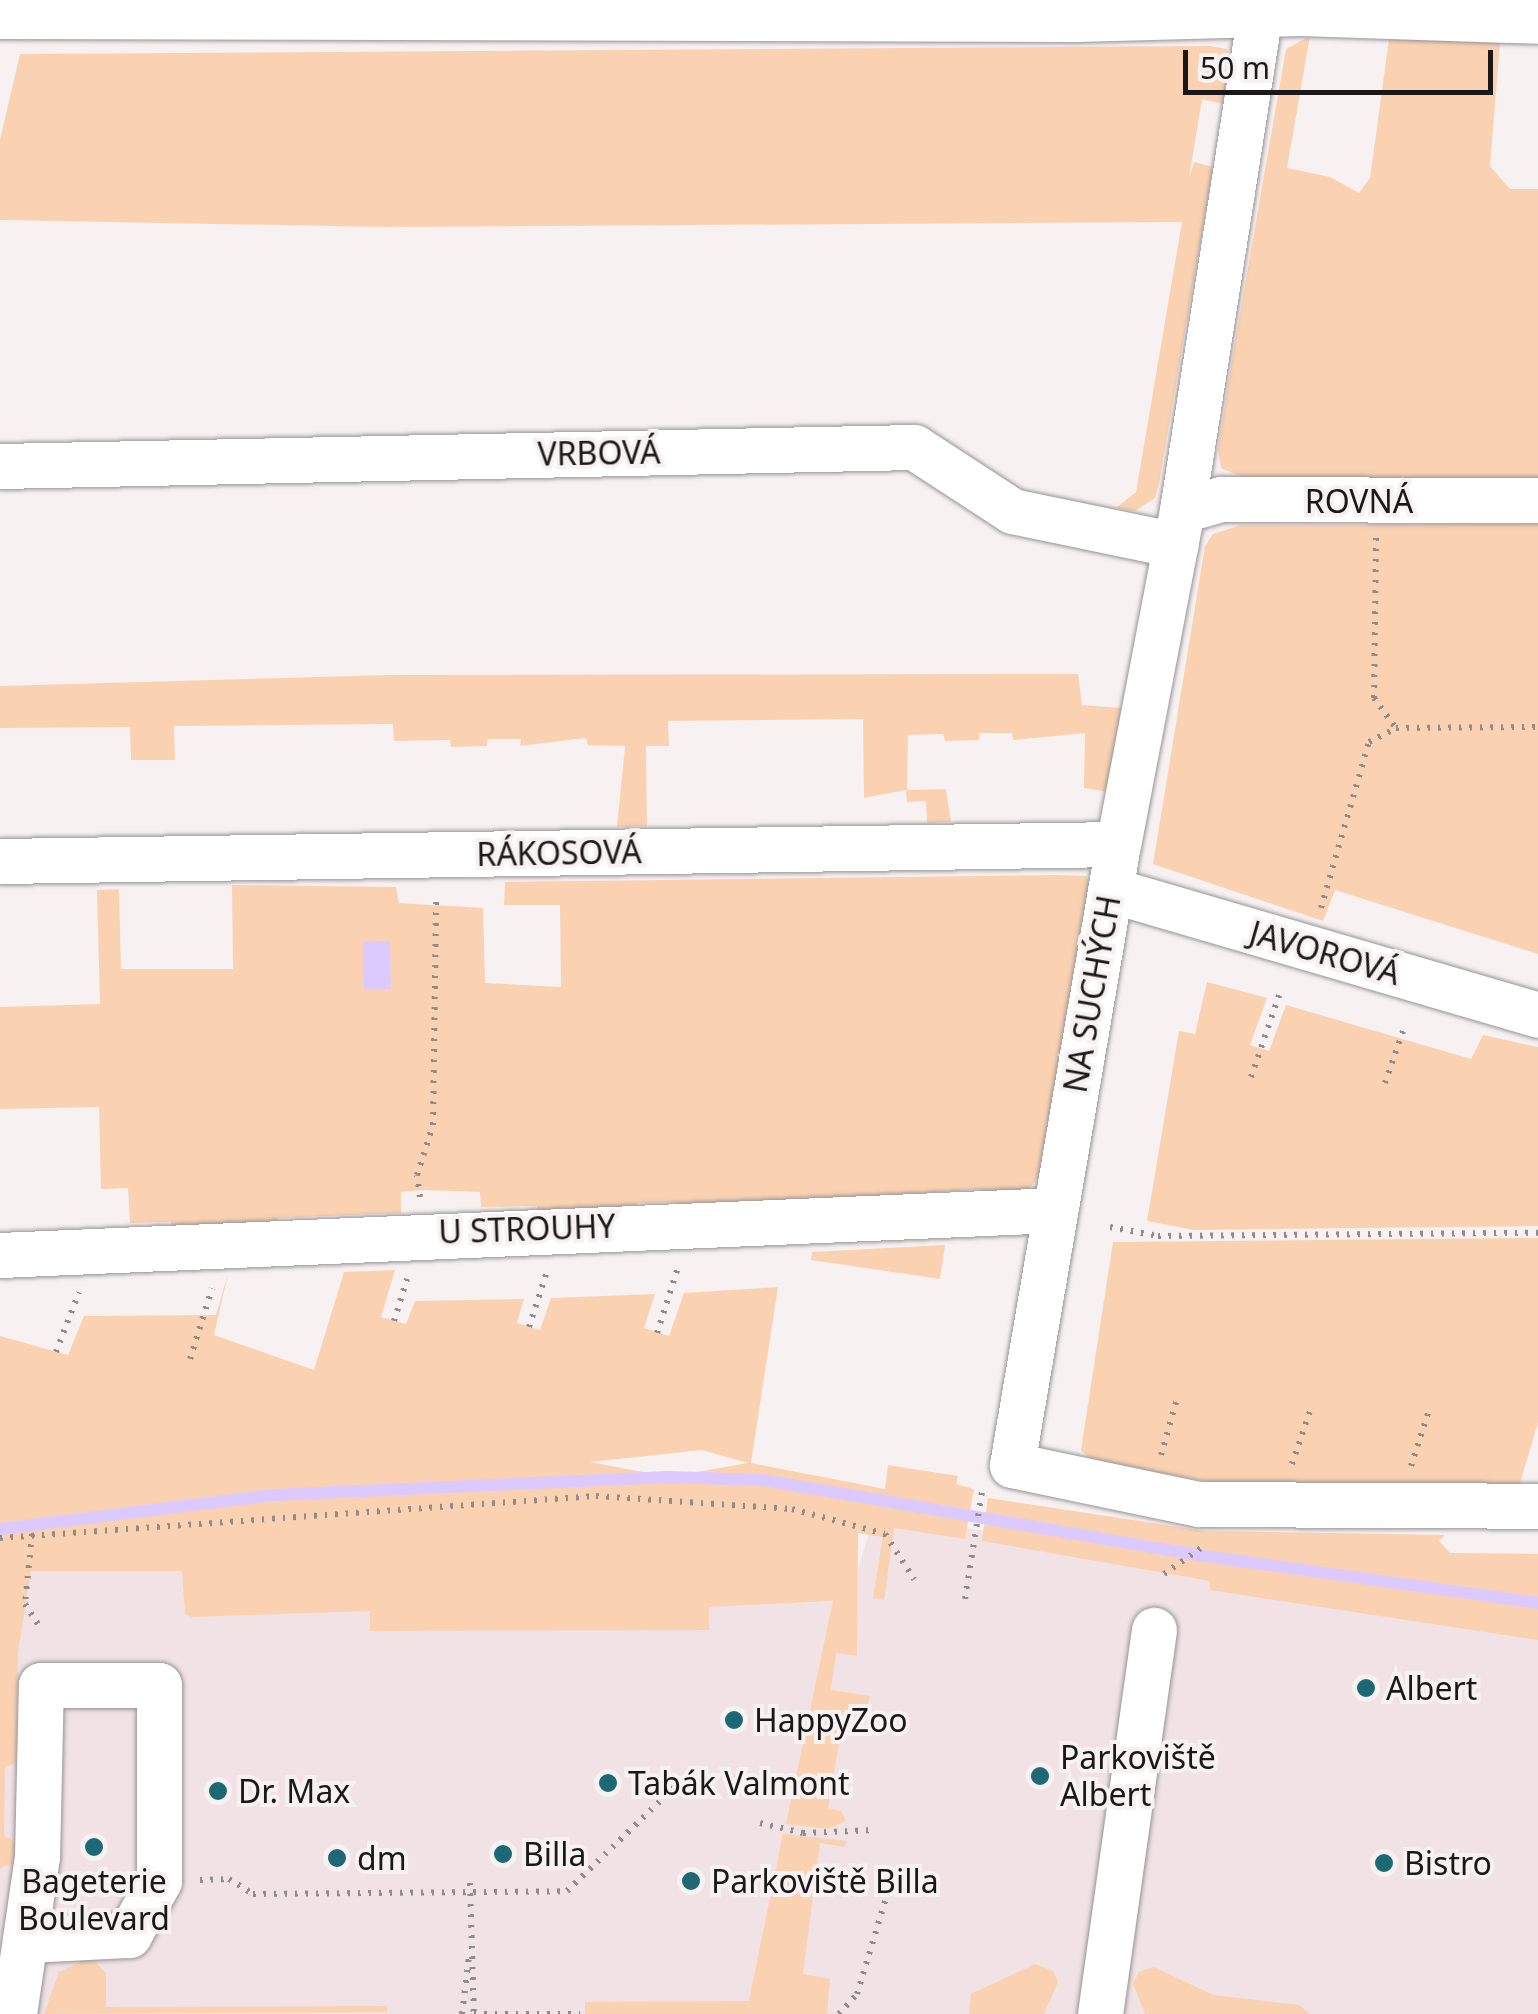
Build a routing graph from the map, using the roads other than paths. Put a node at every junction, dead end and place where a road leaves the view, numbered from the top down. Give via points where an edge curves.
1 (146, 8) edge
2 (1260, 8) edge
3 (602, 9) edge
4 (1023, 10) edge
5 (0, 16) edge
6 (1538, 22) edge
7 (0, 466) edge
8 (1538, 500) edge
9 (1179, 528) junction
10 (1118, 844) junction
11 (0, 861) edge
12 (1112, 890) junction
13 (1538, 1015) edge
14 (1054, 1210) junction
15 (0, 1255) edge
16 (1538, 1506) edge
17 (1154, 1630) dead end
18 (28, 1919) junction
19 (14, 2014) edge
20 (1100, 2014) edge

1 - 3 street
1 - 5 street
2 - 4 street
2 - 6 street
2 - 9 street, NA SUCHÝCH
3 - 4 street
7 - 9 street, VRBOVÁ via 914,446 1012,511
8 - 9 street, ROVNÁ via 1221,499
9 - 10 street, NA SUCHÝCH
10 - 11 street, RÁKOSOVÁ
10 - 12 street, NA SUCHÝCH
12 - 13 street, JAVOROVÁ
12 - 14 street, NA SUCHÝCH
14 - 15 street, U STROUHY via 418,1248
14 - 16 street, NA SUCHÝCH via 1012,1465 1199,1504
17 - 20 street
18 - 18 street via 41,1685 159,1685 159,1881 129,1935
18 - 19 street

